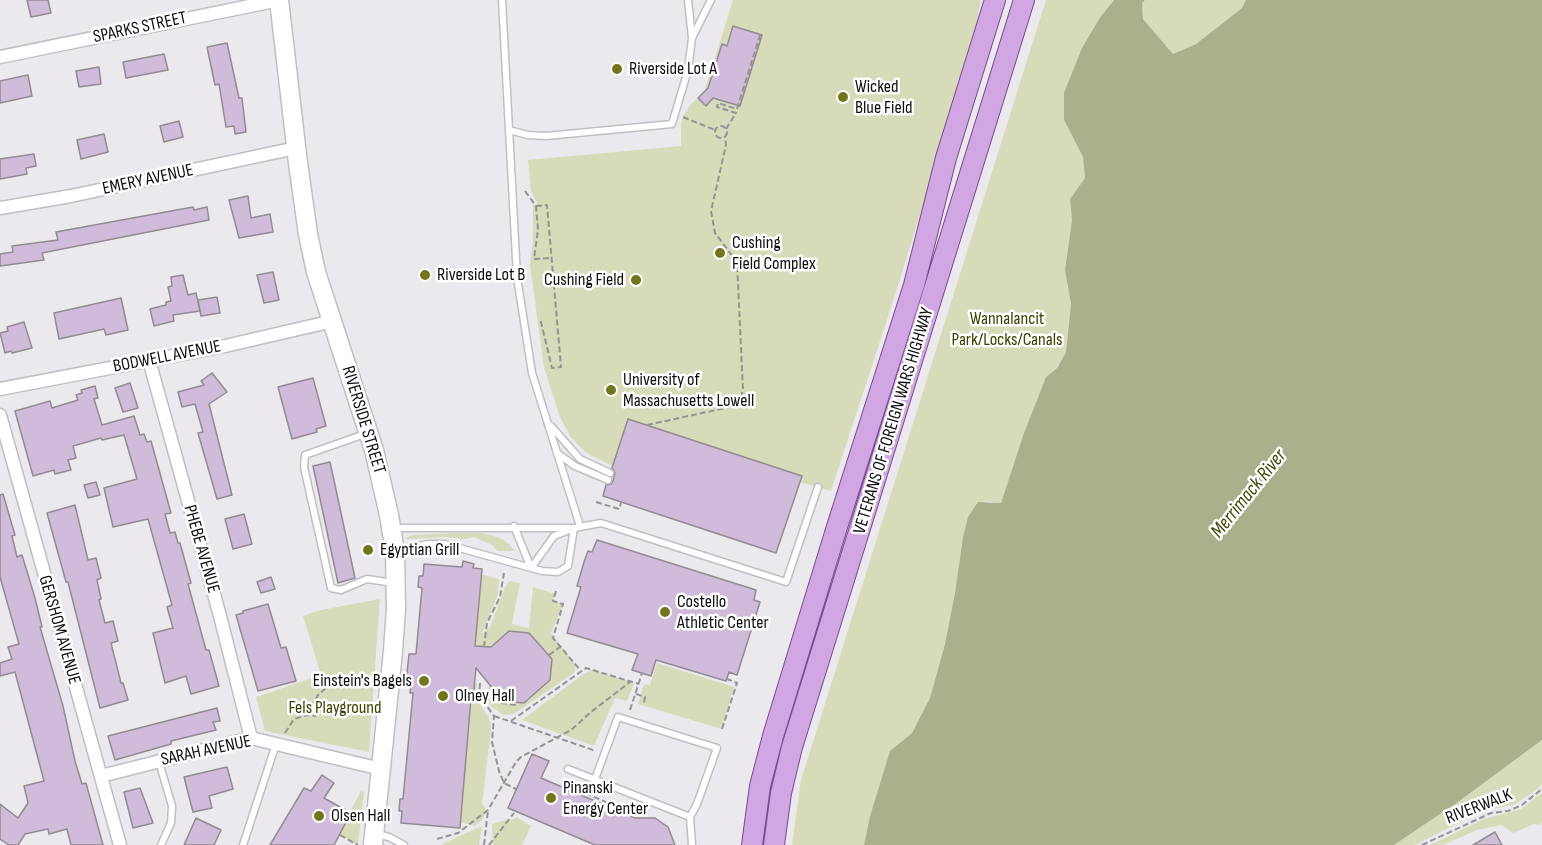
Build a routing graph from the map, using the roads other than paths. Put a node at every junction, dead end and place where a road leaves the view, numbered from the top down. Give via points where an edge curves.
1 (279, 0) edge
2 (502, 0) edge
3 (688, 0) edge
4 (711, 0) edge
5 (995, 0) edge
6 (1024, 0) edge
7 (692, 38) junction
8 (0, 57) edge
9 (509, 130) junction
10 (296, 148) junction
11 (0, 208) edge
12 (333, 321) junction
13 (149, 360) junction
14 (0, 389) edge
15 (0, 415) edge
16 (549, 424) junction
17 (369, 433) junction
18 (557, 452) junction
19 (610, 473) dead end
20 (608, 480) dead end
21 (818, 487) dead end
22 (514, 526) junction
23 (577, 527) junction
24 (392, 528) junction
25 (395, 552) junction
26 (531, 568) junction
27 (395, 583) junction
28 (251, 738) junction
29 (280, 739) junction
30 (158, 761) junction
31 (381, 769) junction
32 (568, 769) dead end
33 (101, 776) junction
34 (596, 779) junction
35 (690, 816) junction
36 (374, 840) edge
37 (120, 845) edge
38 (161, 845) edge
39 (243, 845) edge
40 (404, 845) edge
41 (692, 845) edge
42 (752, 845) edge
43 (774, 845) edge

1 - 8 street, SPARKS STREET
1 - 10 main road, RIVERSIDE STREET
2 - 9 lane
3 - 7 lane
4 - 7 lane
5 - 42 main road, VETERANS OF FOREIGN WARS HIGHWAY via 946,158 914,285 773,736 760,786
6 - 43 main road, VETERANS OF FOREIGN WARS HIGHWAY via 792,747
7 - 9 lane via 688,70 672,124 546,136
9 - 16 lane via 517,277 532,373
10 - 11 street, EMERY AVENUE
10 - 12 main road, RIVERSIDE STREET via 316,272
12 - 13 street, BODWELL AVENUE
12 - 17 main road, RIVERSIDE STREET
13 - 14 street, BODWELL AVENUE
13 - 28 street, PHEBE AVENUE
15 - 33 street, GERSHOM AVENUE
16 - 18 lane
16 - 19 lane via 580,459
17 - 24 main road, RIVERSIDE STREET
17 - 27 lane via 305,455 304,467 331,588 341,590 367,579
18 - 20 lane via 575,466
18 - 23 lane
21 - 23 lane via 786,582 601,523
22 - 23 lane
22 - 24 lane
22 - 26 lane
23 - 26 lane via 554,536
23 - 26 lane via 568,566 558,572
24 - 25 main road, RIVERSIDE STREET
25 - 26 lane via 445,544
25 - 27 main road, RIVERSIDE STREET
27 - 31 main road, RIVERSIDE STREET via 393,651
28 - 29 street, SARAH AVENUE
28 - 30 street, SARAH AVENUE
29 - 31 street, SARAH AVENUE
29 - 39 lane
30 - 33 street, SARAH AVENUE
30 - 38 lane via 172,806 171,823
31 - 36 main road, RIVERSIDE STREET
32 - 34 lane
33 - 37 street, GERSHOM AVENUE
34 - 35 lane
34 - 35 lane via 618,717 717,748 698,804
35 - 41 lane
36 - 40 lane via 389,837

